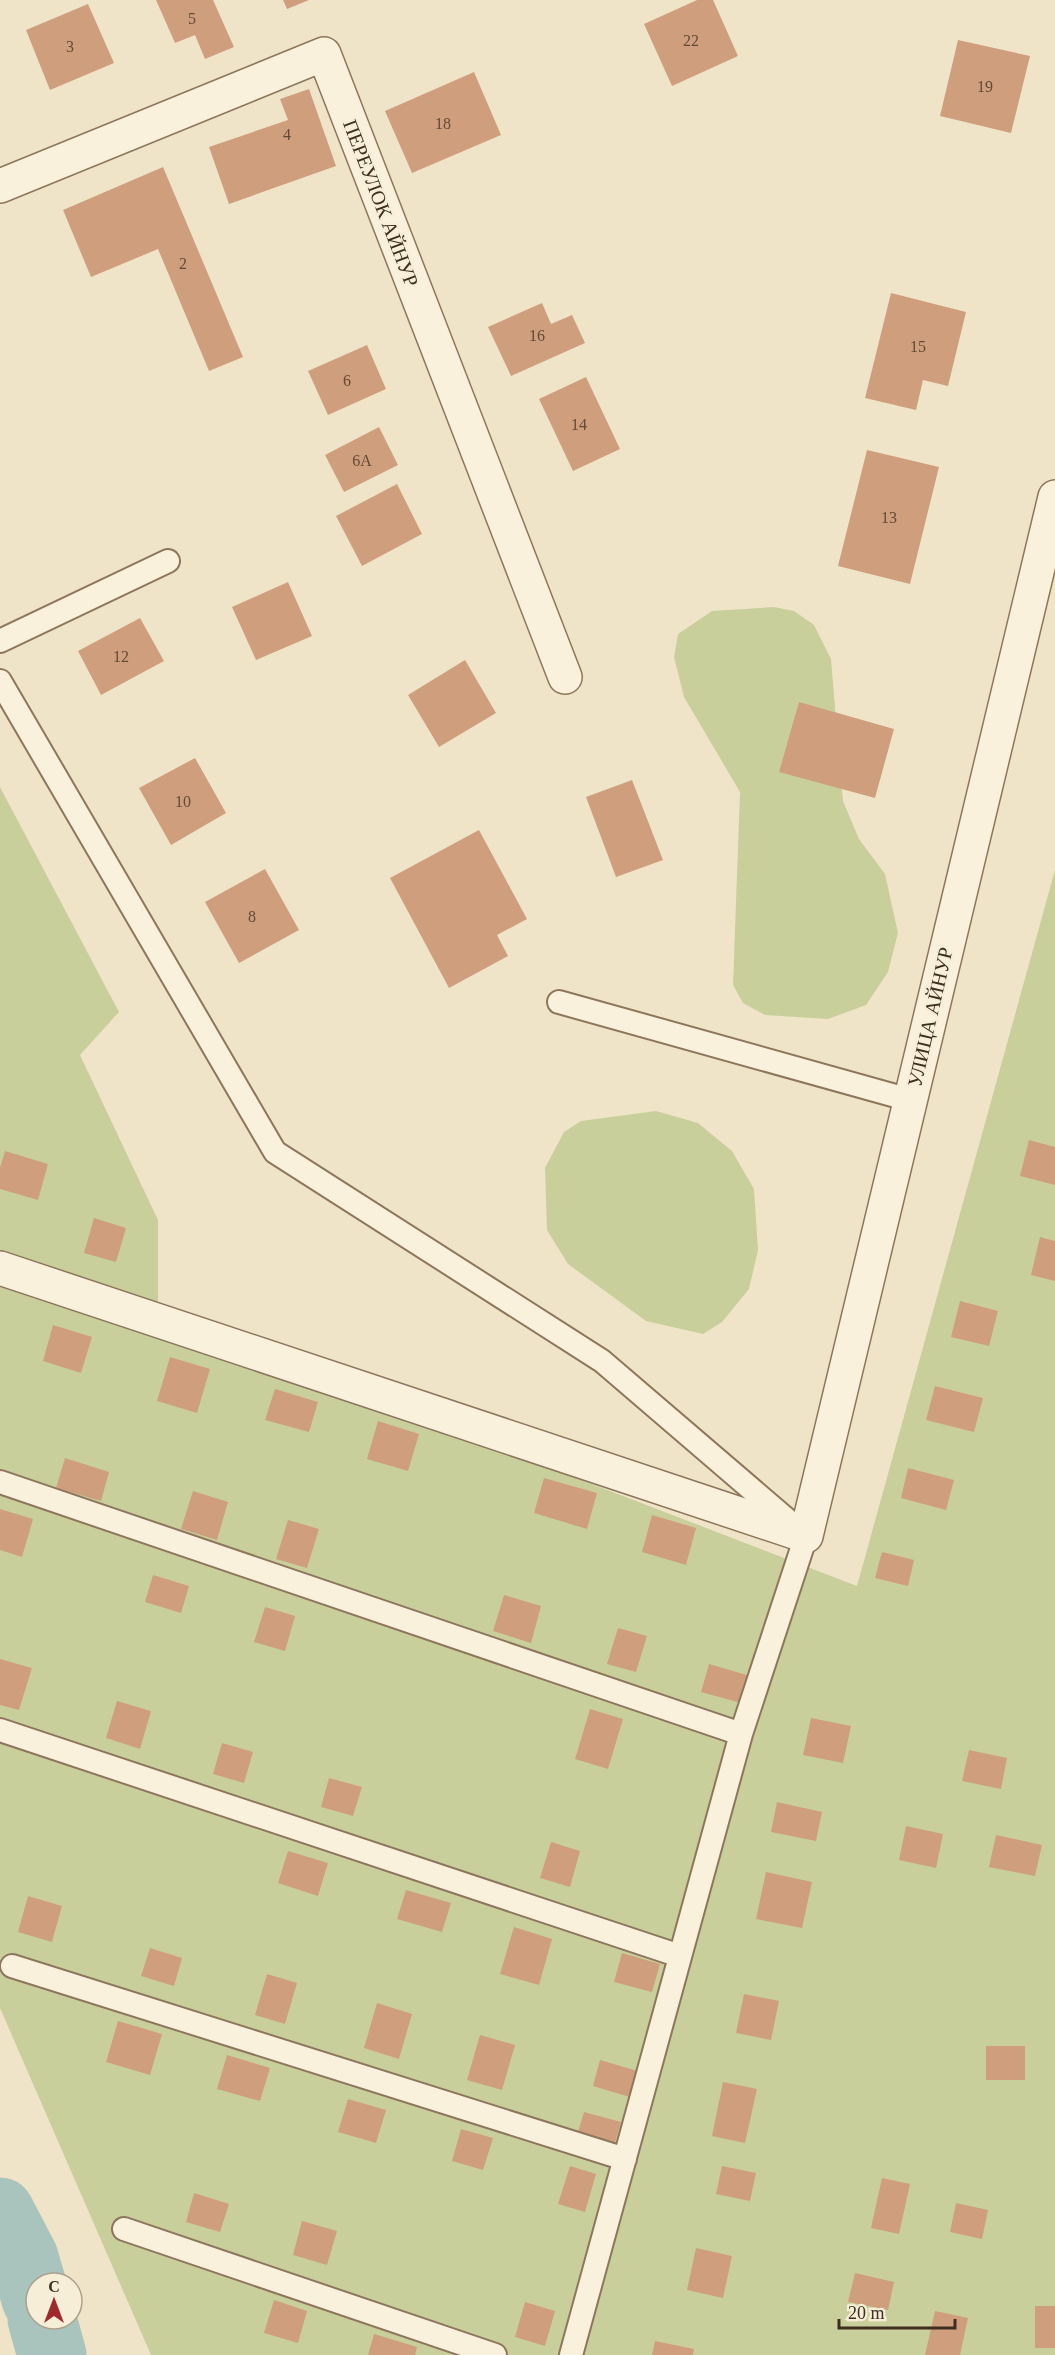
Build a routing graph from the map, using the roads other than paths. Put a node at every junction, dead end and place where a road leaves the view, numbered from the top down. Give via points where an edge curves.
1 (0, 186) edge
2 (1055, 497) edge
3 (168, 561) dead end
4 (0, 641) edge
5 (565, 677) dead end
6 (0, 681) edge
7 (559, 1002) dead end
8 (910, 1100) junction
9 (0, 1269) edge
10 (0, 1482) edge
11 (806, 1536) junction
12 (0, 1730) edge
13 (741, 1734) junction
14 (680, 1956) junction
15 (12, 1965) dead end
16 (625, 2159) junction
17 (124, 2229) dead end
18 (495, 2355) edge
19 (571, 2355) edge

1 - 5 street, ПЕРЕУЛОК АЙНУР via 324,54
2 - 8 street, УЛИЦА АЙНУР
3 - 4 lane
6 - 11 lane via 275,1152 602,1361
7 - 8 lane
8 - 11 street, УЛИЦА АЙНУР
9 - 11 street
10 - 13 lane
11 - 13 lane
12 - 14 lane
13 - 14 lane
14 - 16 lane
15 - 16 lane
16 - 19 lane
17 - 18 lane

